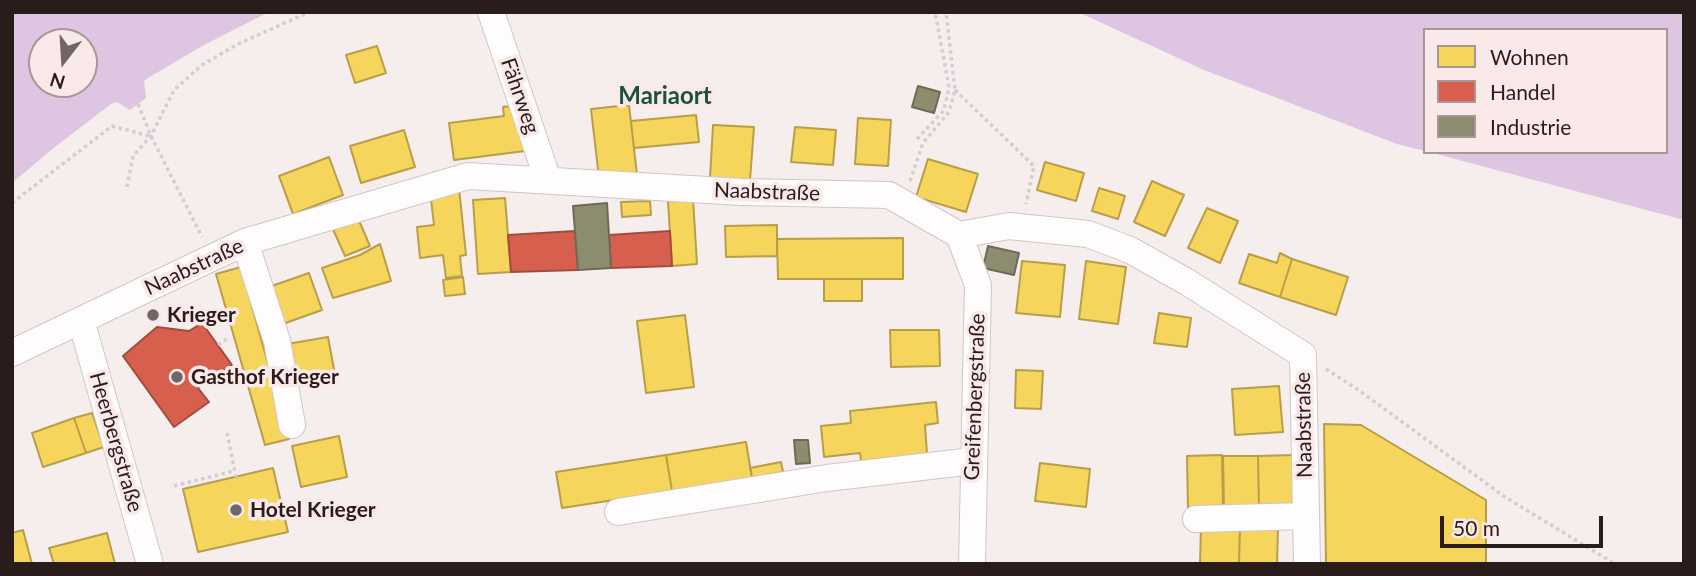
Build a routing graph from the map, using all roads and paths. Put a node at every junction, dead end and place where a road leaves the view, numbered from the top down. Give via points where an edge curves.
1 (309, 12) edge
2 (491, 12) edge
3 (935, 12) edge
4 (946, 12) edge
5 (955, 90) junction
6 (138, 104) dead end
7 (151, 136) junction
8 (917, 139) dead end
9 (548, 180) junction
10 (127, 187) dead end
11 (902, 202) junction
12 (12, 203) edge
13 (1021, 226) junction
14 (959, 235) junction
15 (245, 242) junction
16 (213, 258) junction
17 (81, 320) junction
18 (227, 339) dead end
19 (218, 345) dead end
20 (12, 353) edge
21 (1304, 355) junction
22 (292, 425) dead end
23 (227, 433) dead end
24 (973, 461) junction
25 (234, 471) junction
26 (236, 477) dead end
27 (174, 486) dead end
28 (618, 512) dead end
29 (1306, 516) junction
30 (1196, 519) dead end
31 (150, 564) edge
32 (972, 564) edge
33 (1307, 564) edge
34 (1615, 564) edge

1 - 7 path via 202,65 174,90
2 - 9 street, Fährweg
3 - 8 path via 949,87 944,110
4 - 5 path
5 - 11 path via 949,112 923,143
5 - 13 path via 1034,166
6 - 7 path
7 - 10 path via 133,156
7 - 12 path via 112,126
7 - 16 path
9 - 11 street, Naabstraße via 889,195
9 - 15 street, Naabstraße via 468,176
11 - 14 street, Naabstraße
13 - 14 street, Naabstraße
13 - 21 street, Naabstraße via 1088,234 1130,250
14 - 24 street, Greifenbergstraße via 978,285
15 - 16 street, Naabstraße
15 - 22 street via 277,341
16 - 17 street, Naabstraße
17 - 20 street, Naabstraße
17 - 31 street, Heerbergstraße
18 - 19 path
21 - 29 street, Naabstraße
21 - 34 path via 1505,497
23 - 25 path
24 - 28 street via 827,478
24 - 32 street, Greifenbergstraße
25 - 26 path
25 - 27 path
29 - 30 street
29 - 33 street, Naabstraße

